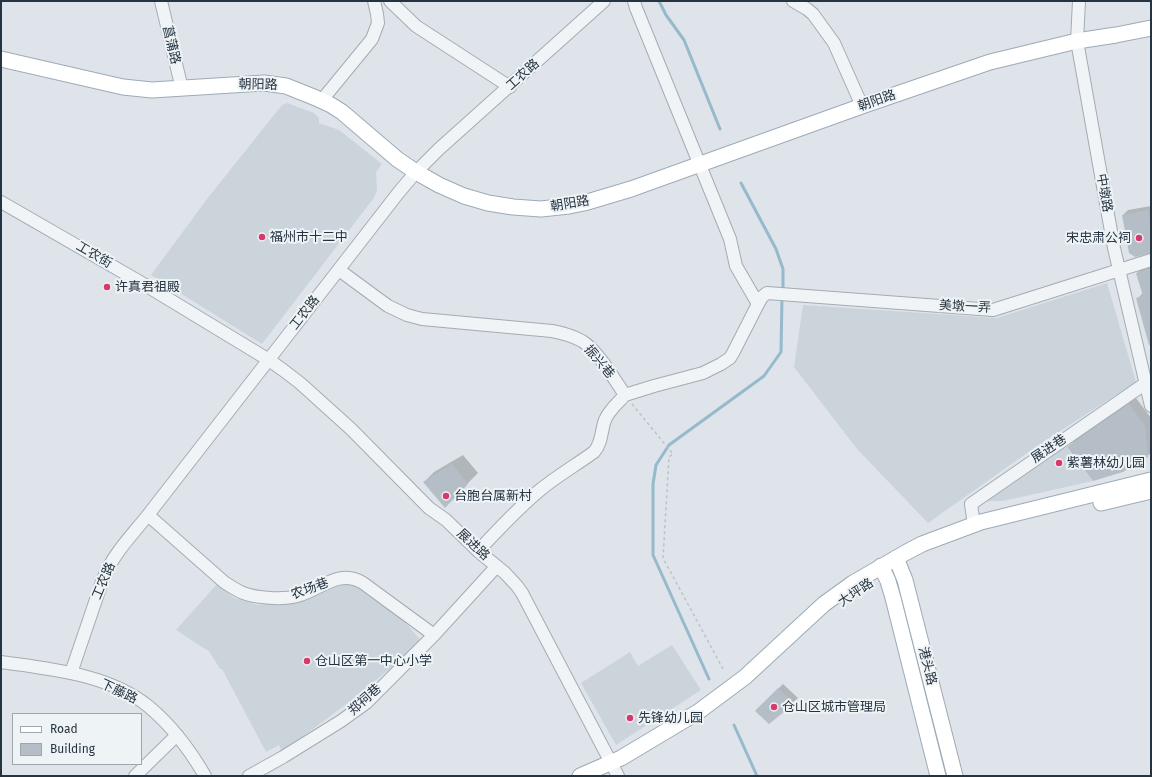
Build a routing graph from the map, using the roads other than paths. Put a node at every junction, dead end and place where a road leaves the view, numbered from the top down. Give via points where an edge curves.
1 (161, 1) edge
2 (374, 1) edge
3 (390, 1) edge
4 (604, 1) edge
5 (634, 1) edge
6 (793, 1) edge
7 (1079, 1) edge
8 (1151, 28) edge
9 (1077, 41) junction
10 (1, 59) edge
11 (510, 87) junction
12 (182, 89) junction
13 (322, 100) junction
14 (862, 106) junction
15 (701, 165) junction
16 (416, 172) junction
17 (1, 202) edge
18 (1151, 260) edge
19 (338, 270) junction
20 (1119, 270) junction
21 (758, 304) junction
22 (269, 360) junction
23 (1146, 383) junction
24 (625, 395) junction
25 (1151, 406) edge
26 (1151, 480) edge
27 (1151, 491) edge
28 (148, 515) junction
29 (974, 525) junction
30 (478, 551) junction
31 (898, 561) junction
32 (496, 567) junction
33 (883, 570) junction
34 (434, 635) junction
35 (1, 662) edge
36 (70, 673) junction
37 (176, 735) junction
38 (612, 771) edge
39 (135, 776) edge
40 (205, 776) edge
41 (249, 776) edge
42 (580, 776) edge
43 (938, 776) edge
44 (955, 776) edge

1 - 12 street, 菖蒲路
2 - 13 street via 378,19 372,39
3 - 11 street via 416,26
4 - 11 street, 工农路
5 - 15 street
6 - 14 street via 813,14 834,43
7 - 9 street, 中墩路
8 - 9 main road, 朝阳路
9 - 14 main road, 朝阳路 via 990,62
9 - 20 street, 中墩路
10 - 12 main road, 朝阳路 via 123,87 152,90
11 - 16 street, 工农路
12 - 13 main road, 朝阳路 via 272,83
13 - 16 main road, 朝阳路 via 342,112
14 - 15 main road, 朝阳路
15 - 16 main road, 朝阳路 via 599,199 540,209 513,208 470,198
15 - 21 street via 730,239 736,266
16 - 19 street, 工农路
17 - 22 street, 工农街
18 - 20 street, 美墩一弄
19 - 22 street, 工农路
19 - 24 street, 振兴巷 via 388,306 407,315 422,319 552,331 570,336 583,342 593,351
20 - 21 street, 美墩一弄 via 993,310 774,293 764,295
20 - 23 street, 中墩路
21 - 24 street via 730,358 703,373
22 - 28 street, 工农路
22 - 30 street, 展进路 via 300,383 351,428 429,508 446,520
23 - 25 street, 中墩路
23 - 29 street, 展进巷 via 971,504
24 - 30 street via 606,419 598,448 539,490
26 - 29 main road
27 - 31 main road, 大坪路 via 976,534
28 - 34 street, 农场巷 via 224,582 244,594 292,597 336,579 353,578
28 - 36 street, 工农路 via 106,570
29 - 31 main road via 922,544
30 - 32 street, 展进路
31 - 33 main road, 大坪路
31 - 44 main road, 港头路
32 - 34 street, 郑祠巷
32 - 38 street, 展进路 via 510,578 522,593
33 - 38 main road, 大坪路 via 736,690 713,707 683,722
33 - 43 main road, 港头路 via 893,598
34 - 41 street, 郑祠巷 via 366,703
35 - 36 street, 下藤路
36 - 37 street, 下藤路 via 129,694 156,713
37 - 39 street
37 - 40 street, 下藤路
38 - 42 main road, 大坪路

